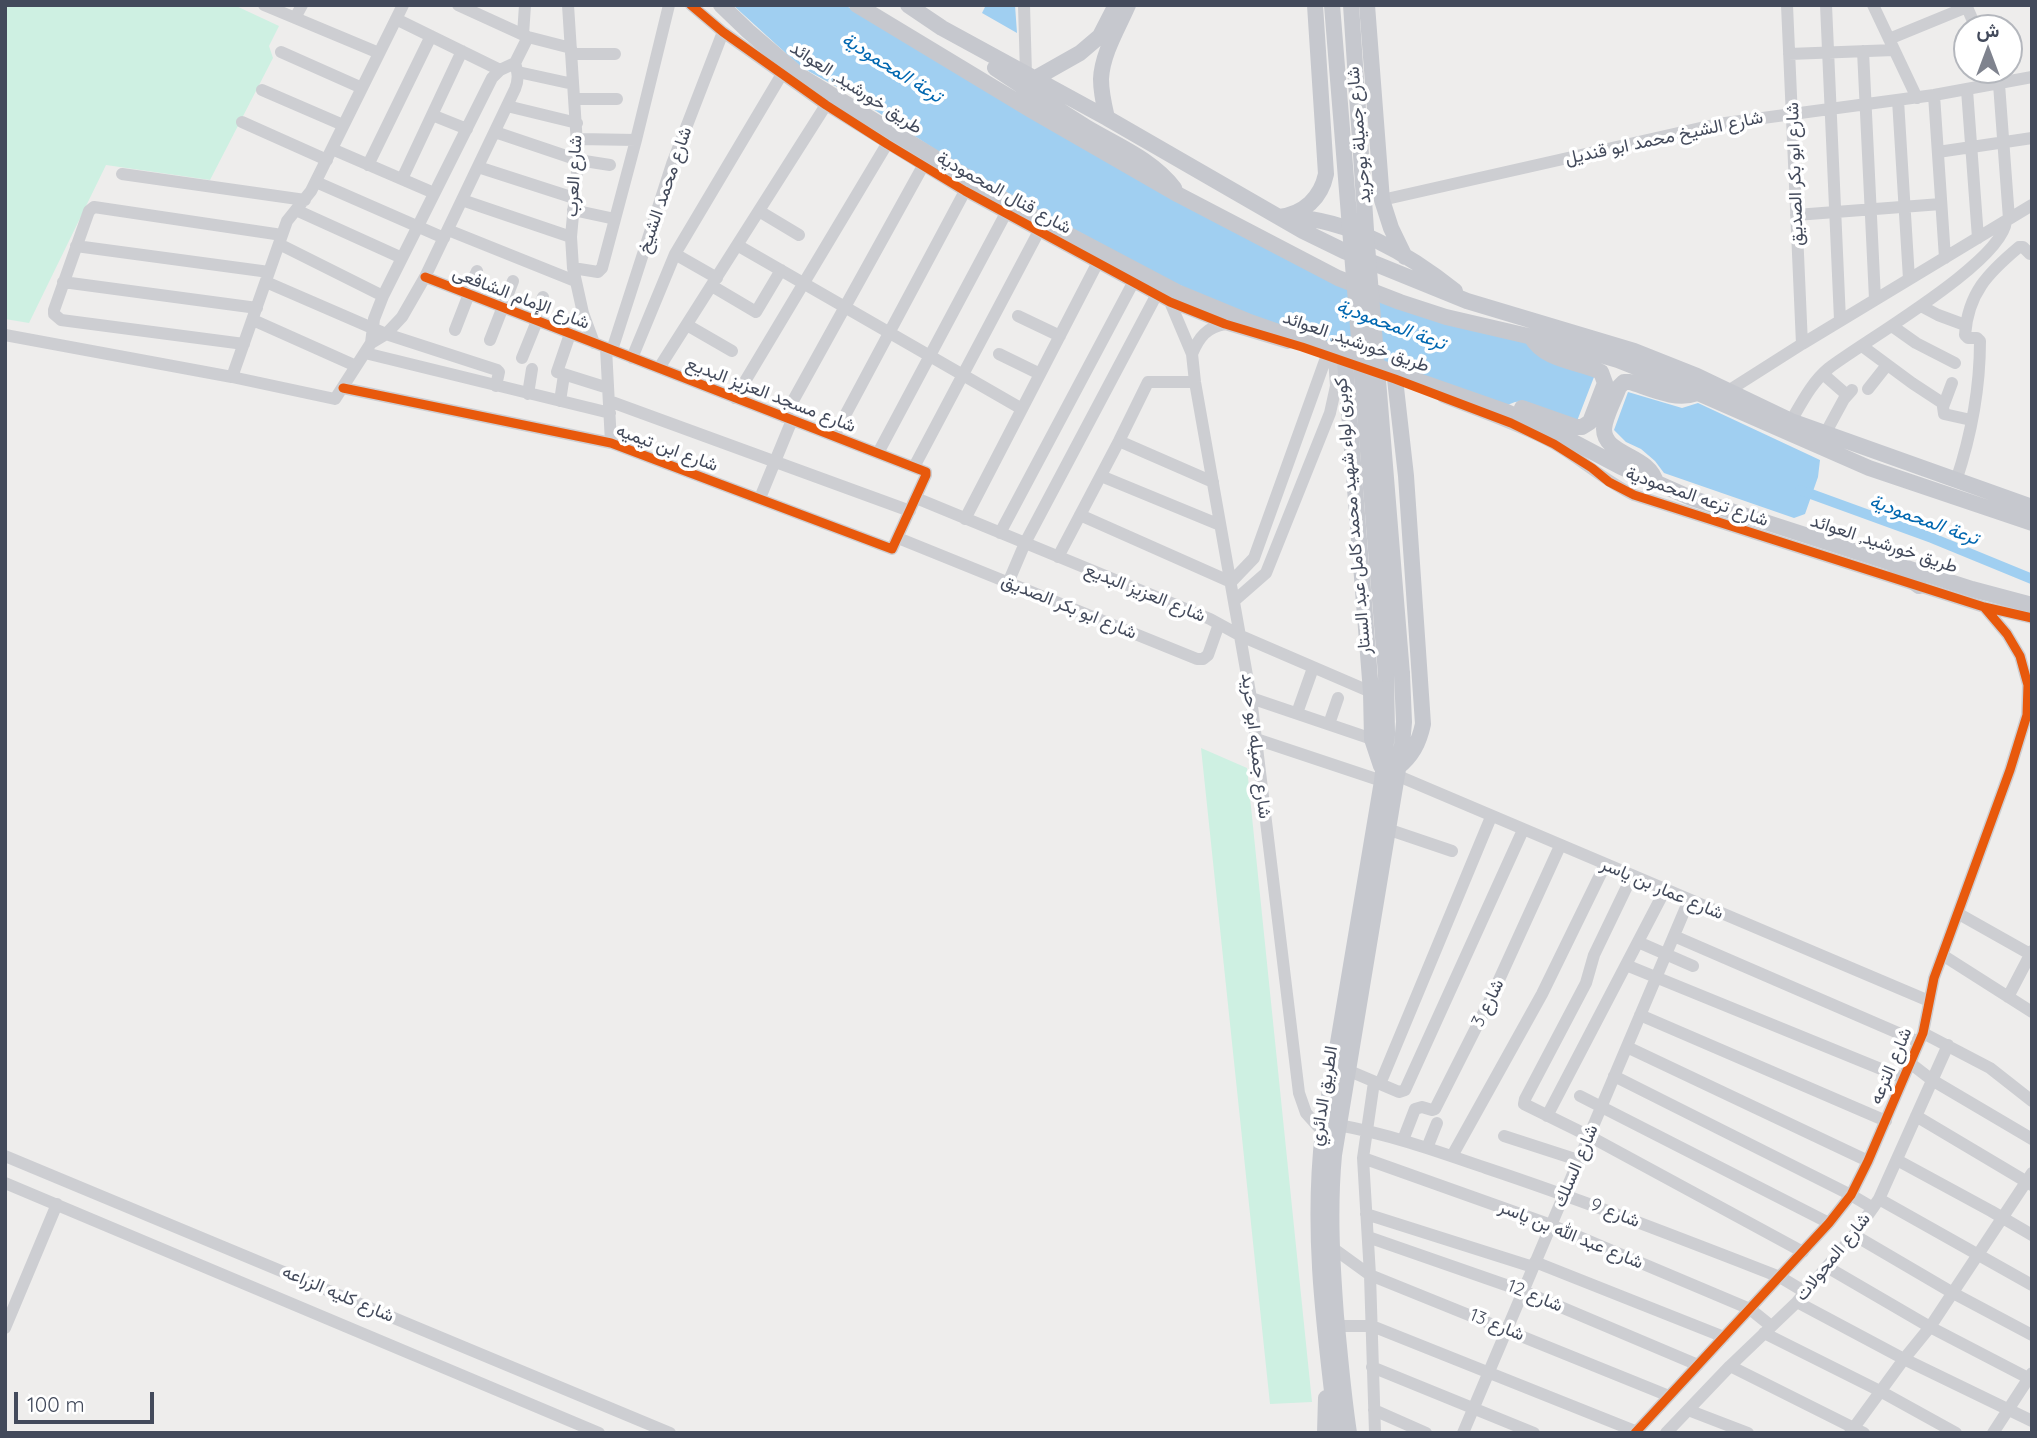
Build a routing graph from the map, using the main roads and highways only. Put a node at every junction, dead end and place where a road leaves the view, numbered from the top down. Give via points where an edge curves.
1 (721, 5) edge
2 (857, 5) edge
3 (908, 5) edge
4 (1116, 5) edge
5 (1128, 5) edge
6 (1315, 5) edge
7 (1332, 5) edge
8 (1351, 5) edge
9 (1367, 5) edge
10 (942, 28) junction
11 (1106, 39) junction
12 (1030, 76) junction
13 (1107, 118) junction
14 (1179, 195) junction
15 (1279, 217) junction
16 (1405, 257) junction
17 (1467, 301) junction
18 (1531, 337) junction
19 (1336, 358) road end
20 (1395, 379) road end
21 (1611, 386) junction
22 (1698, 393) junction
23 (1507, 412) junction
24 (1597, 424) junction
25 (1353, 459) junction
26 (1405, 461) junction
27 (1656, 483) junction
28 (2032, 507) edge
29 (2032, 523) edge
30 (1886, 561) junction
31 (1919, 586) road end
32 (2032, 605) edge
33 (1394, 674) junction
34 (1390, 775) junction
35 (1331, 1129) junction
36 (1331, 1378) junction
37 (1325, 1433) edge
38 (1337, 1433) edge
39 (1349, 1433) edge

1 - 23 main road, طريق خورشيد, العوائد via 799,75 1017,207 1179,293
2 - 14 main road
3 - 10 main road
4 - 11 main road
5 - 11 main road
6 - 15 main road via 1326,174 1321,190 1307,207
7 - 33 main road, كوبرى لواء شهيد محمد كامل عبد الستار, bridge
8 - 33 main road, كوبرى لواء شهيد محمد كامل عبد الستار, bridge
9 - 16 main road, شارع جميلة بوحريد via 1382,200
10 - 12 main road
10 - 14 main road via 987,63 1155,168
11 - 12 main road
11 - 13 main road via 1101,77
12 - 13 main road
13 - 15 main road
14 - 18 main road via 1365,289 1446,317
15 - 16 main road via 1336,225
15 - 17 main road via 1355,255
16 - 17 main road
17 - 28 main road via 1634,351 1791,421
18 - 21 main road via 1546,353 1601,372
18 - 22 main road via 1618,360
19 - 25 main road
20 - 26 main road
21 - 22 main road via 1630,382 1675,396
21 - 24 main road
22 - 29 main road via 1869,468
23 - 24 main road via 1527,409 1576,427
23 - 27 main road, طريق خورشيد, العوائد
24 - 27 main road via 1608,442 1647,465
25 - 26 main road via 1379,450
25 - 34 main road via 1371,739
26 - 34 main road via 1423,724 1415,749
27 - 30 main road, طريق خورشيد, العوائد
30 - 31 main road
30 - 32 main road, طريق خورشيد, العوائد
33 - 34 main road, كوبرى لواء شهيد محمد كامل عبد الستار via 1404,722 1402,745
34 - 35 main road, الطريق الدائري
34 - 35 main road, الطريق الدائري via 1387,829 1348,1070
35 - 36 main road, الطريق الدائري via 1319,1167 1318,1241
35 - 39 main road, الطريق الدائري via 1331,1246
36 - 37 main road via 1325,1400
36 - 38 main road, الطريق الدائري

